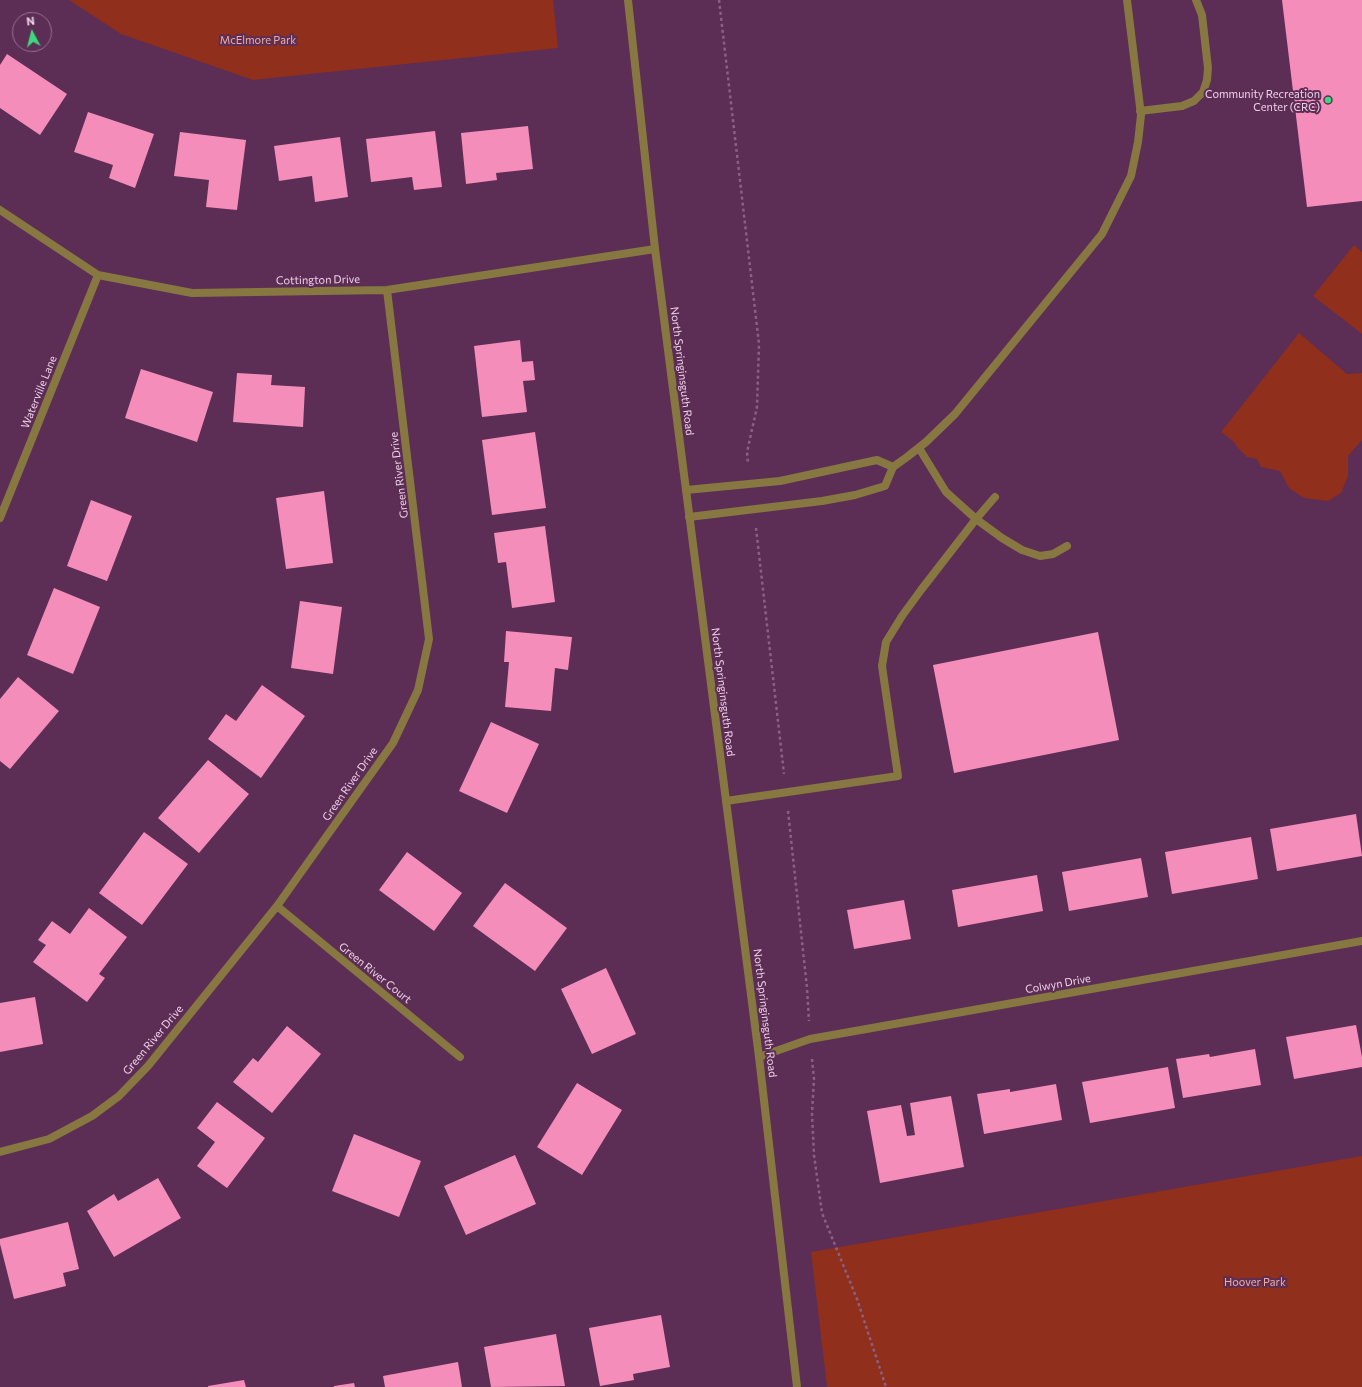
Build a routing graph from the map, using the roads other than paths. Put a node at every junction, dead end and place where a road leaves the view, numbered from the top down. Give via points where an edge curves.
1 (628, 0) edge
2 (1127, 0) edge
3 (1196, 0) edge
4 (1140, 111) junction
5 (0, 210) edge
6 (655, 249) junction
7 (98, 275) junction
8 (387, 290) junction
9 (919, 448) junction
10 (892, 466) junction
11 (686, 490) junction
12 (995, 497) dead end
13 (689, 517) junction
14 (0, 518) edge
15 (976, 519) junction
16 (1067, 546) dead end
17 (726, 801) junction
18 (277, 906) junction
19 (1362, 941) edge
20 (460, 1057) dead end
21 (760, 1057) junction
22 (0, 1152) edge
23 (797, 1387) edge

1 - 6 street, North Springinsguth Road
2 - 4 street
3 - 4 street via 1202,14 1208,68 1202,92 1194,101 1182,106
4 - 9 street via 1138,142 1131,176 1102,234 955,414
5 - 7 street, Cottington Drive
6 - 8 street, Cottington Drive
6 - 11 street, North Springinsguth Road
7 - 8 street, Cottington Drive via 192,293
7 - 14 street, Waterville Lane
8 - 18 street, Green River Drive via 429,639 418,690 393,743
9 - 10 street
9 - 15 street via 946,492
10 - 11 street via 877,460 780,481
10 - 13 street via 885,486 855,495
11 - 13 street, North Springinsguth Road
12 - 15 street
13 - 17 street, North Springinsguth Road
15 - 16 street via 1015,546 1040,556 1053,554
15 - 17 street via 921,590 886,642 882,666 898,776
17 - 21 street, North Springinsguth Road
18 - 20 street, Green River Court
18 - 22 street, Green River Drive via 148,1066 119,1096 92,1116 49,1139
19 - 21 street, Colwyn Drive via 810,1040
21 - 23 street, North Springinsguth Road

